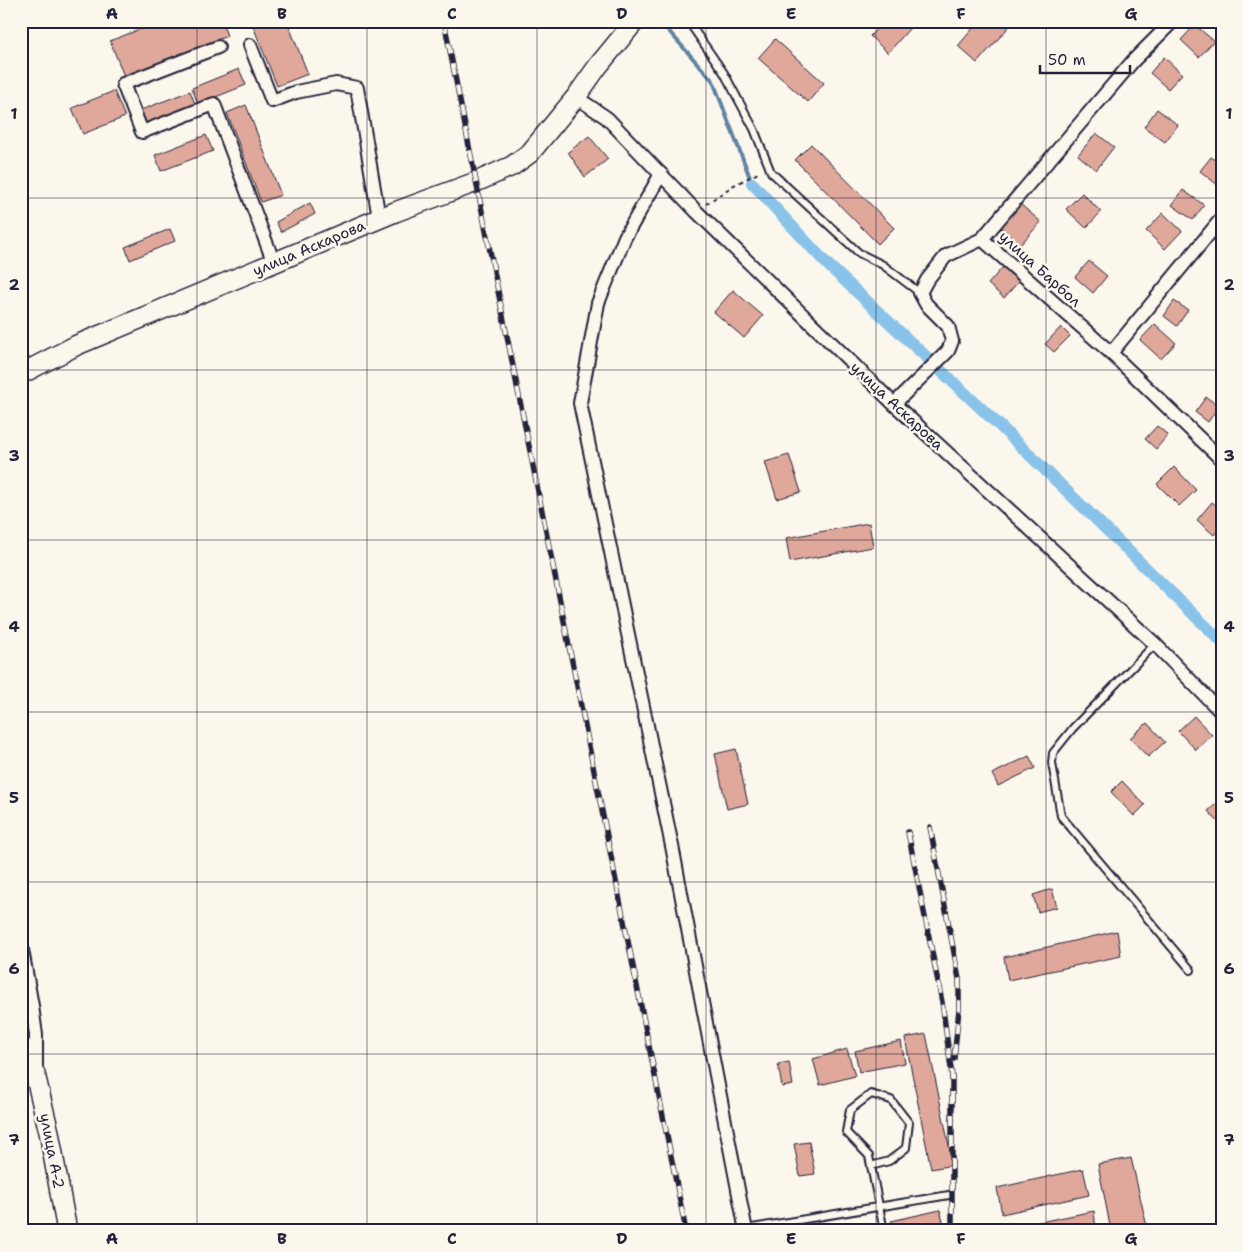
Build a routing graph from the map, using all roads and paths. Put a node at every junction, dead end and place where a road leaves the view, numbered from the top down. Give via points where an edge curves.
1 (688, 21) edge
2 (1173, 21) edge
3 (632, 24) edge
4 (250, 45) dead end
5 (218, 47) dead end
6 (576, 96) junction
7 (769, 168) junction
8 (661, 174) junction
9 (696, 211) junction
10 (380, 218) junction
11 (1222, 218) edge
12 (982, 239) junction
13 (274, 263) junction
14 (920, 293) junction
15 (1111, 353) junction
16 (21, 374) edge
17 (894, 404) junction
18 (1222, 460) edge
19 (1155, 644) junction
20 (1222, 713) edge
21 (21, 944) edge
22 (1191, 970) dead end
23 (21, 1045) edge
24 (36, 1074) junction
25 (871, 1166) junction
26 (949, 1195) dead end
27 (880, 1207) junction
28 (746, 1230) edge
29 (68, 1231) edge
30 (884, 1231) edge

1 - 7 lane via 724,73 754,129
2 - 12 street, улица Барбол via 1133,61
3 - 6 main road, улица Аскарова
4 - 10 street via 272,101 296,92 336,84 357,88
5 - 13 street via 123,84 142,132 214,104
6 - 8 street, улица Аскарова via 607,118
6 - 10 main road, улица Аскарова via 530,153 512,166
7 - 9 path via 734,185
7 - 14 lane via 859,253 883,265
8 - 9 street, улица Аскарова
8 - 28 street via 625,237 598,304 580,403 672,846
9 - 17 street, улица Аскарова
10 - 13 main road, улица Аскарова
11 - 15 street
12 - 14 street via 946,256
12 - 15 street, улица Барбол
13 - 16 main road, улица Аскарова via 77,346
14 - 17 street via 926,304 948,326 952,341 948,351
15 - 18 street, улица Барбол
17 - 19 street, улица Аскарова
19 - 20 street, улица Аскарова
19 - 22 lane via 1073,728 1053,753 1052,763 1061,816
21 - 24 street via 36,1035
23 - 24 main road, улица А-2
24 - 29 main road, улица А-2
25 - 25 lane via 869,1156 846,1132 850,1110 871,1094 891,1100 909,1124 906,1148 889,1161
25 - 27 lane
26 - 27 lane
27 - 28 lane
27 - 30 lane

